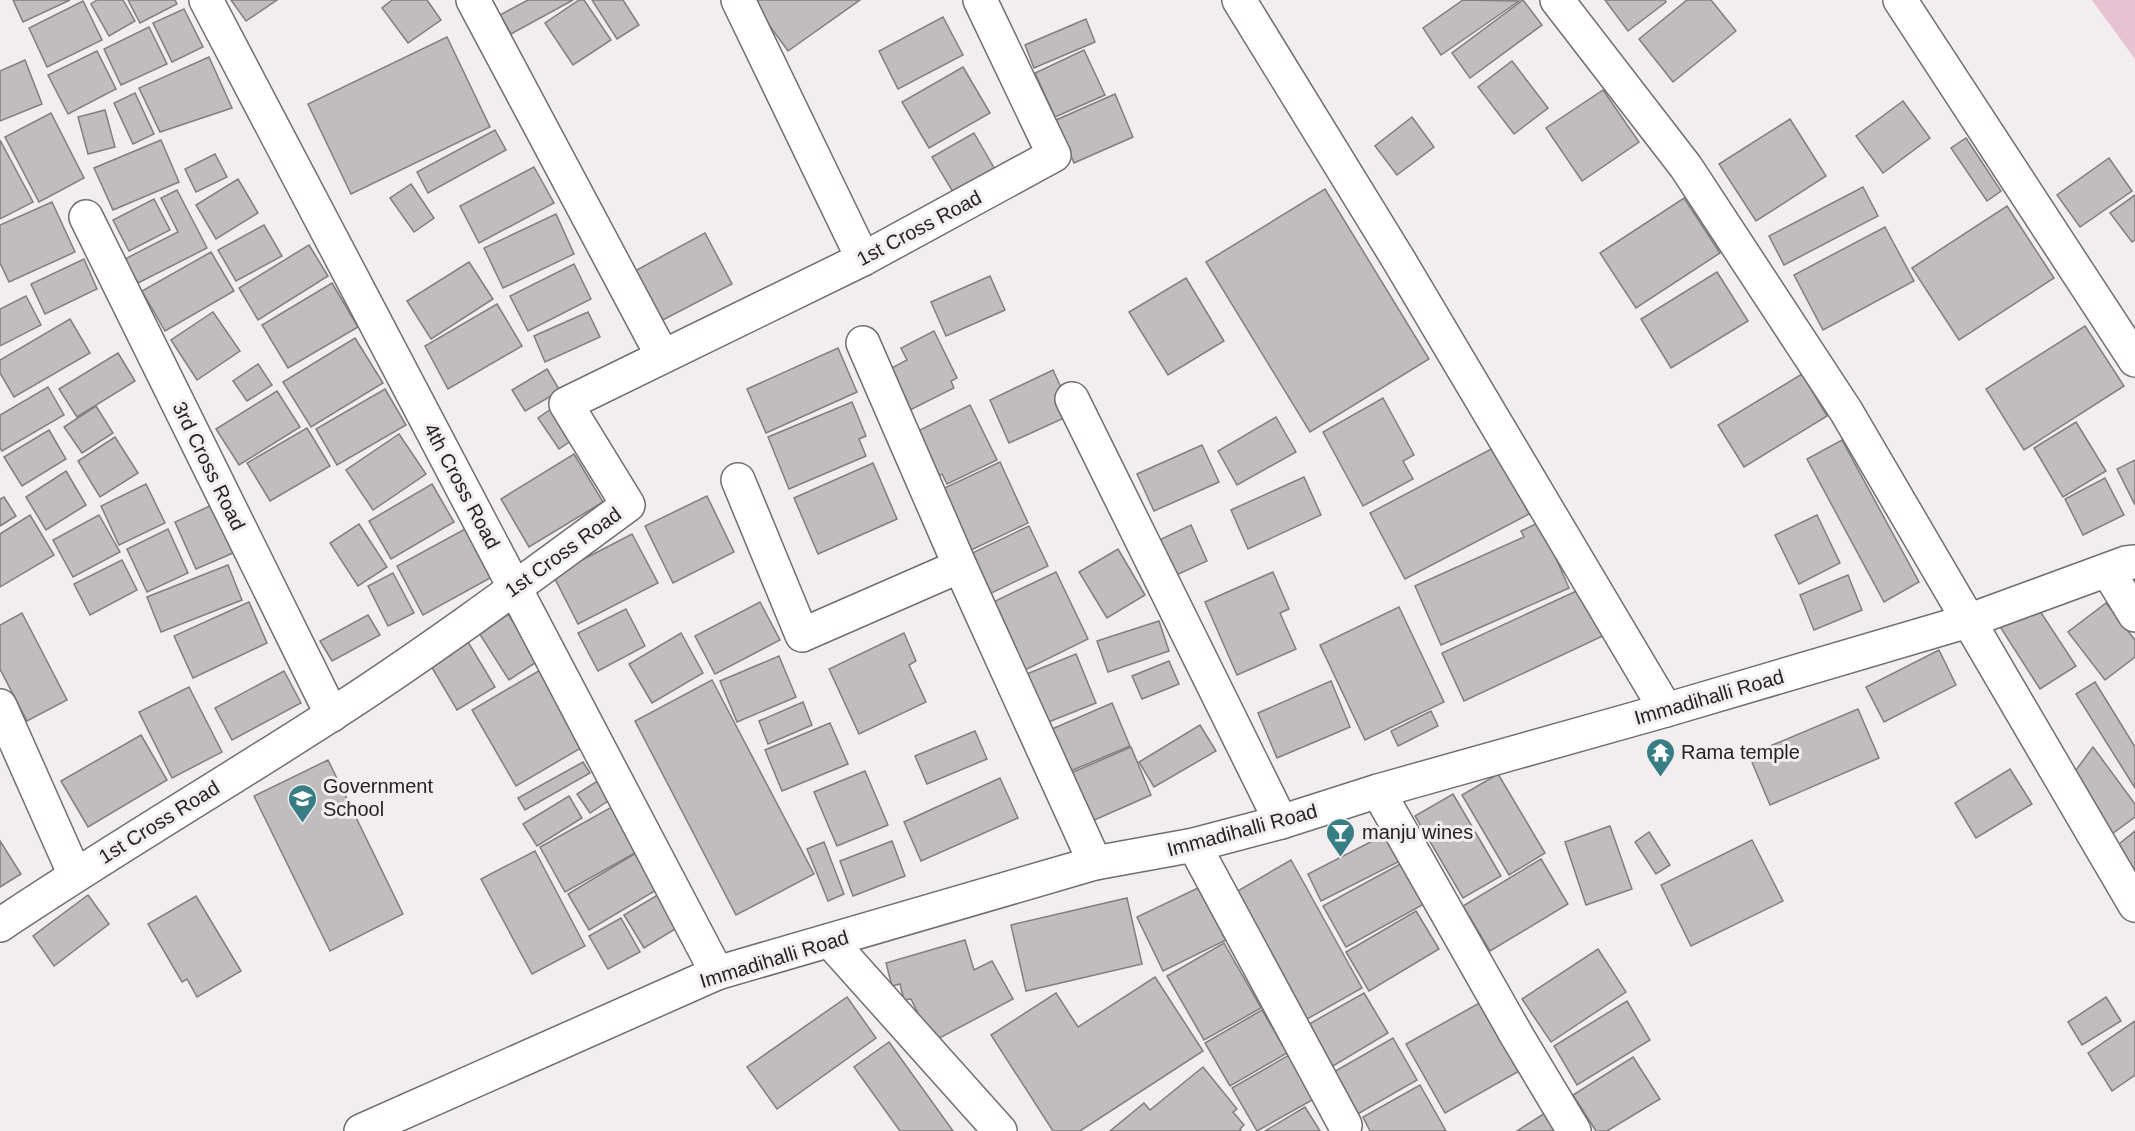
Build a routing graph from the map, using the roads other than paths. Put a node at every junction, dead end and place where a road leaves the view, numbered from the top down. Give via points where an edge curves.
1 (206, 0) edge
2 (473, 0) edge
3 (738, 0) edge
4 (980, 0) edge
5 (1239, 0) edge
6 (1557, 0) edge
7 (1900, 0) edge
8 (86, 217) dead end
9 (863, 259) junction
10 (863, 343) dead end
11 (663, 355) junction
12 (2135, 360) edge
13 (1072, 399) dead end
14 (738, 480) dead end
15 (960, 566) junction
16 (2121, 566) edge
17 (515, 588) junction
18 (2135, 615) edge
19 (1968, 621) junction
20 (0, 706) edge
21 (1666, 710) junction
22 (332, 715) junction
23 (1378, 791) junction
24 (1281, 822) junction
25 (1194, 845) junction
26 (1095, 863) junction
27 (75, 875) junction
28 (2135, 905) edge
29 (0, 925) edge
30 (830, 941) junction
31 (717, 973) junction
32 (1345, 1125) dead end
33 (362, 1131) edge
34 (1000, 1131) edge
35 (1574, 1131) edge

1 - 17 street, 4th Cross Road
2 - 11 street
3 - 9 street
4 - 9 street, 1st Cross Road via 1054,155
5 - 21 street
6 - 19 street via 1686,167 1846,411
7 - 12 street
8 - 22 street, 3rd Cross Road
9 - 11 street, 1st Cross Road
10 - 15 street
11 - 17 street, 1st Cross Road via 566,404 628,505
13 - 24 street
14 - 15 street via 802,635
15 - 26 street
16 - 18 street
16 - 19 street, Immadihalli Road
17 - 22 street, 1st Cross Road
17 - 31 street, 4th Cross Road
19 - 21 street, Immadihalli Road
19 - 28 street
20 - 27 street
21 - 23 street, Immadihalli Road
22 - 27 street, 1st Cross Road
23 - 24 street, Immadihalli Road
23 - 35 street
24 - 25 street, Immadihalli Road
25 - 26 street, Immadihalli Road
25 - 32 street
26 - 30 street, Immadihalli Road
27 - 29 street, 1st Cross Road
30 - 31 street, Immadihalli Road
30 - 34 street
31 - 33 street, Immadihalli Road

